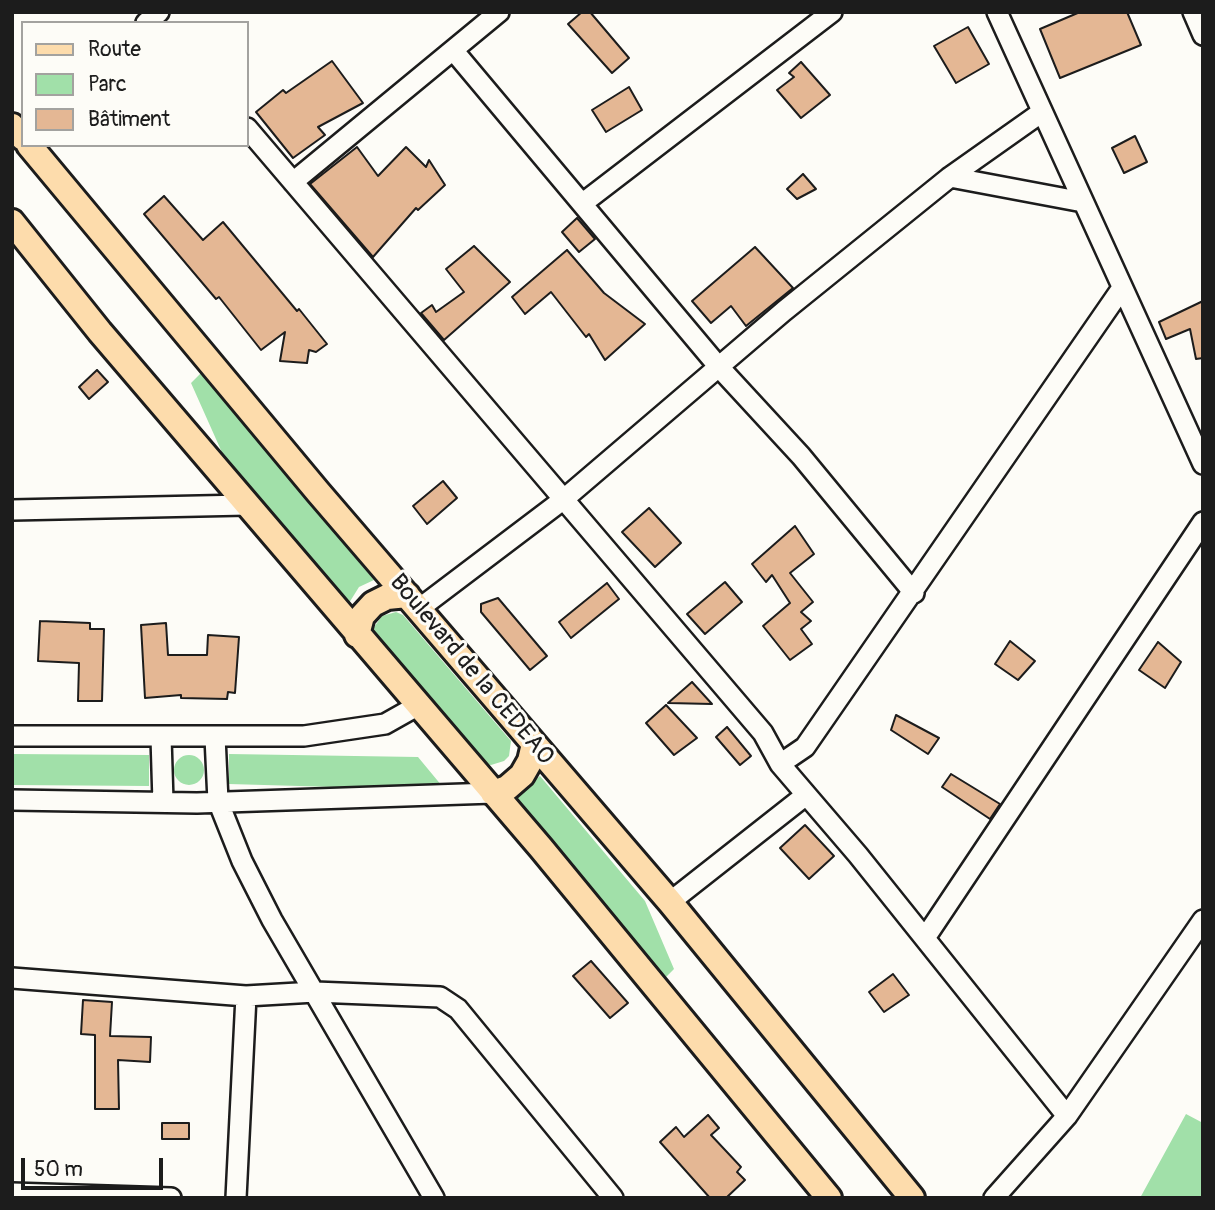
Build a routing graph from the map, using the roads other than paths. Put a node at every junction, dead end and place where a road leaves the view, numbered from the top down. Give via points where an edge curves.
1 (499, 12) edge
2 (832, 12) edge
3 (997, 12) edge
4 (1193, 12) edge
5 (1203, 34) edge
6 (453, 50) junction
7 (1042, 112) junction
8 (248, 129) edge
9 (33, 147) edge
10 (950, 177) junction
11 (293, 182) junction
12 (1083, 202) junction
13 (583, 204) junction
14 (12, 222) edge
15 (1122, 288) junction
16 (718, 366) junction
17 (1203, 464) edge
18 (564, 499) junction
19 (246, 505) junction
20 (12, 510) edge
21 (1203, 522) edge
22 (914, 593) junction
23 (414, 601) junction
24 (357, 635) junction
25 (417, 706) junction
26 (12, 736) edge
27 (162, 737) junction
28 (215, 737) junction
29 (534, 744) junction
30 (780, 764) junction
31 (493, 793) junction
32 (806, 795) junction
33 (12, 800) edge
34 (218, 801) junction
35 (163, 802) junction
36 (670, 902) junction
37 (1203, 920) edge
38 (925, 939) junction
39 (12, 978) edge
40 (315, 992) junction
41 (246, 996) junction
42 (1067, 1116) junction
43 (12, 1193) edge
44 (171, 1198) edge
45 (236, 1198) edge
46 (434, 1198) edge
47 (613, 1198) edge
48 (829, 1198) edge
49 (912, 1198) edge
50 (994, 1198) edge

1 - 6 street
2 - 13 street
3 - 7 street
4 - 5 street
6 - 11 street
6 - 13 street
7 - 10 street
7 - 12 street
8 - 11 street
9 - 23 main road, Boulevard de la CEDEAO
10 - 12 street
10 - 16 street
11 - 18 street
12 - 15 street
13 - 16 street
14 - 19 main road
15 - 17 street
15 - 22 street
16 - 18 street
16 - 22 street via 801,456
18 - 23 street
18 - 30 street via 763,733
19 - 20 street
19 - 24 main road
21 - 38 street
22 - 30 street via 805,747
23 - 24 main road via 387,597 373,604 362,616
23 - 29 main road, Boulevard de la CEDEAO
24 - 25 main road
25 - 28 street via 385,724 359,731
25 - 31 main road
26 - 27 street
27 - 28 street
27 - 35 street
28 - 34 street
29 - 31 main road via 522,775
29 - 36 main road, Boulevard de la CEDEAO
30 - 32 street
31 - 34 street
31 - 48 main road
32 - 36 street
32 - 38 street
33 - 35 street
34 - 35 street
34 - 40 street via 272,920
36 - 49 main road, Boulevard de la CEDEAO
37 - 42 street
38 - 42 street
39 - 41 street
40 - 41 street
40 - 46 street
40 - 47 street via 428,994 448,1002
41 - 45 street
42 - 50 street
43 - 44 street

